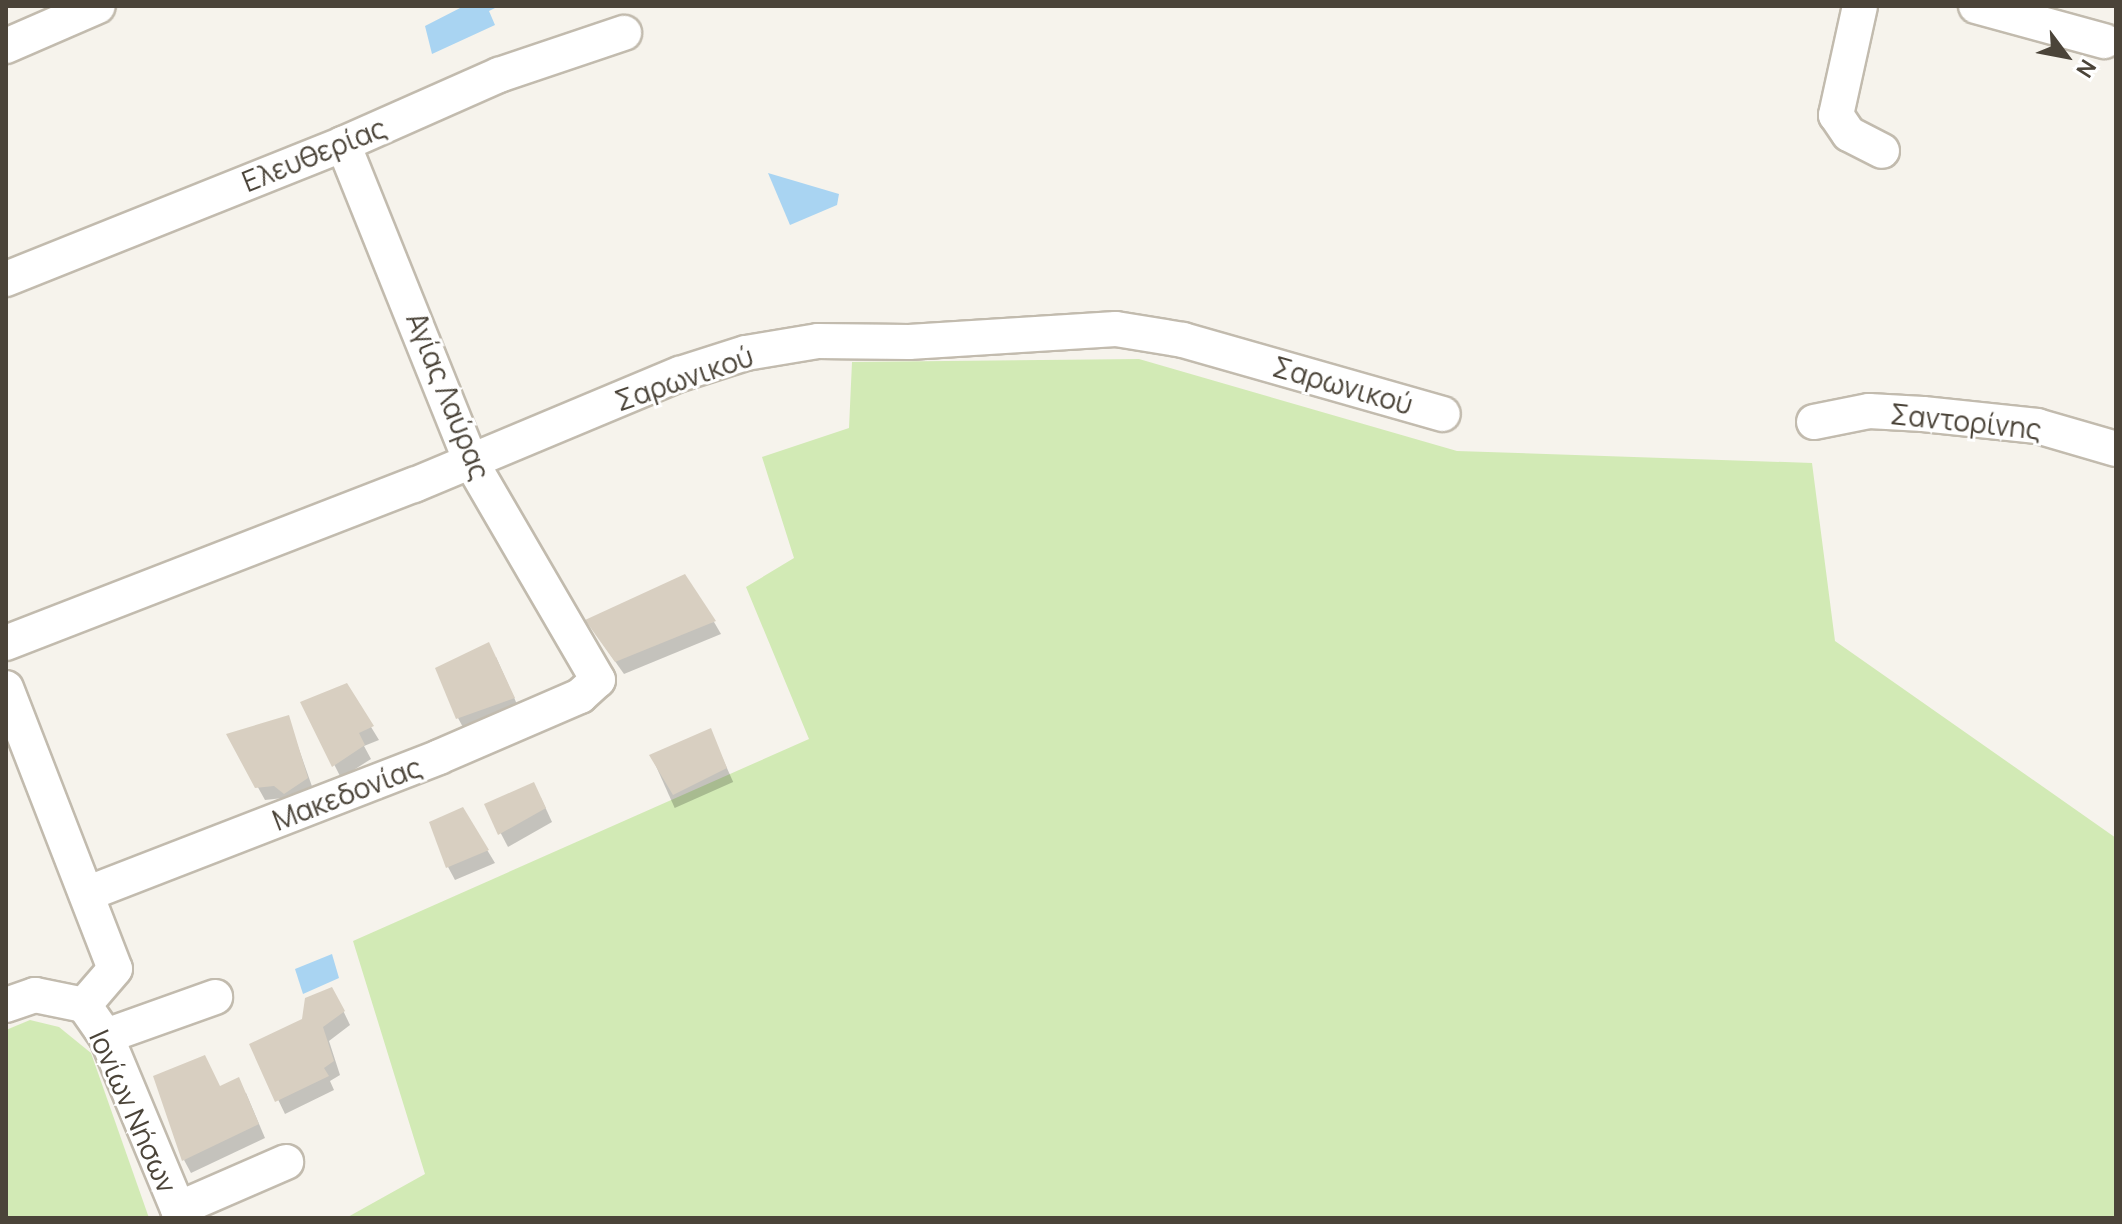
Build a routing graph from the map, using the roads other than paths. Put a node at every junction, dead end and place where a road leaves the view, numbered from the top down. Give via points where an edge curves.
1 (98, 6) edge
2 (1860, 6) edge
3 (1976, 6) edge
4 (624, 33) dead end
5 (2104, 41) dead end
6 (6, 46) edge
7 (343, 144) junction
8 (1882, 151) dead end
9 (6, 279) edge
10 (1443, 414) dead end
11 (1814, 422) dead end
12 (2116, 449) edge
13 (471, 462) junction
14 (6, 643) edge
15 (598, 680) joint
16 (6, 688) edge
17 (89, 893) junction
18 (215, 997) dead end
19 (6, 1005) edge
20 (84, 1005) junction
21 (106, 1036) junction
22 (286, 1162) dead end

1 - 6 street
2 - 8 street via 1836,115 1849,134
3 - 5 street
4 - 7 street, Ελευθερίας via 499,75
7 - 9 street, Ελευθερίας
7 - 13 street, Αγίας Λαύρας
10 - 13 street, Σαρωνικού via 1183,340 1116,329 909,342 818,341 746,353 680,374
11 - 12 street, Σαντορίνης via 1869,411 1923,414 2037,426
13 - 14 street, Σαρωνικού
13 - 15 street, Αγίας Λαύρας
15 - 17 street, Μακεδονίας via 580,696 439,757
16 - 17 street, Ιονίων Νήσων
17 - 20 street, Ιονίων Νήσων via 115,969
18 - 21 street
19 - 20 street via 35,995
20 - 21 street, Ιονίων Νήσων
21 - 22 street, Ιονίων Νήσων via 178,1209

